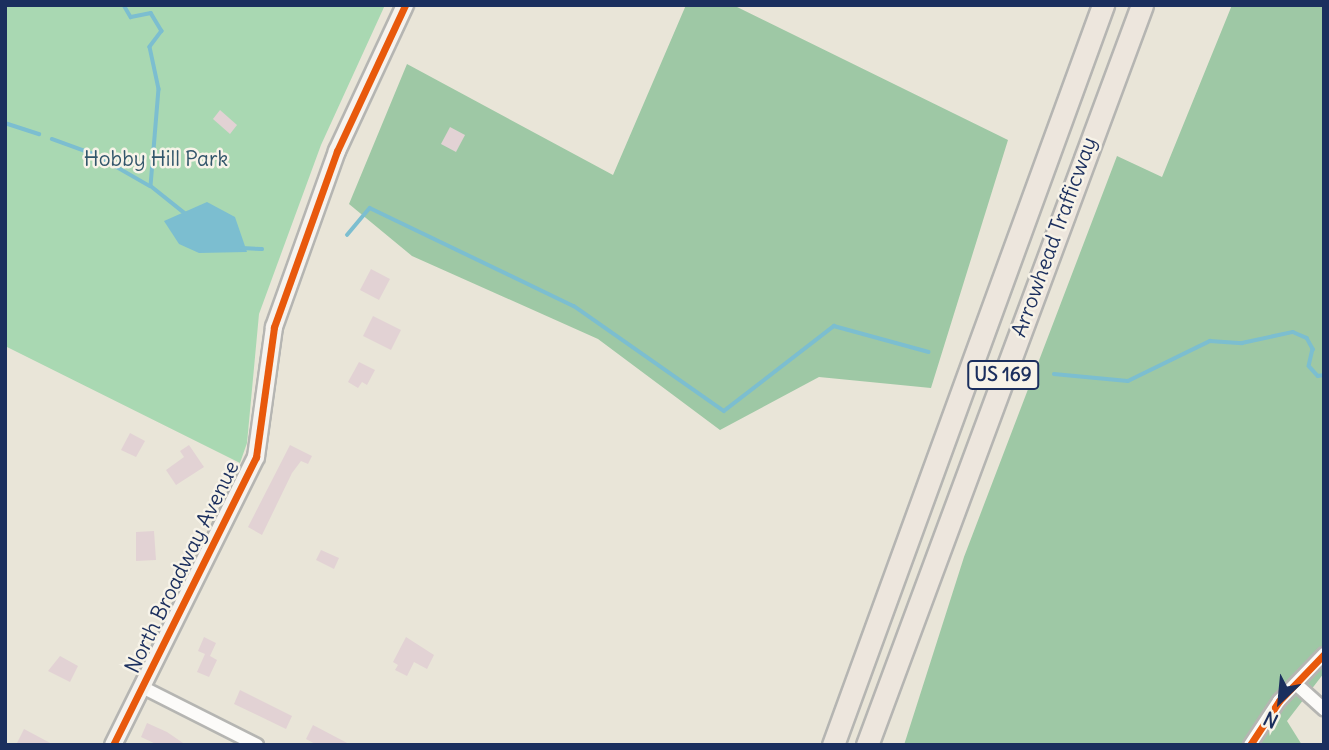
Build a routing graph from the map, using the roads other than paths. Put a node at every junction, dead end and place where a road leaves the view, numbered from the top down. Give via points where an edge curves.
1 (405, 5) edge
2 (1103, 5) edge
3 (1142, 5) edge
4 (1324, 654) edge
5 (1296, 684) junction
6 (142, 687) junction
7 (1324, 709) edge
8 (113, 745) edge
9 (257, 745) edge
10 (833, 745) edge
11 (867, 745) edge
12 (1250, 745) edge

1 - 6 street, North Broadway Avenue via 337,151 274,327 256,457
2 - 10 highway, Arrowhead Trafficway / US 169
3 - 11 highway, Arrowhead Trafficway / US 169
4 - 5 street
5 - 7 street
5 - 12 street
6 - 8 street, North Broadway Avenue
6 - 9 street

